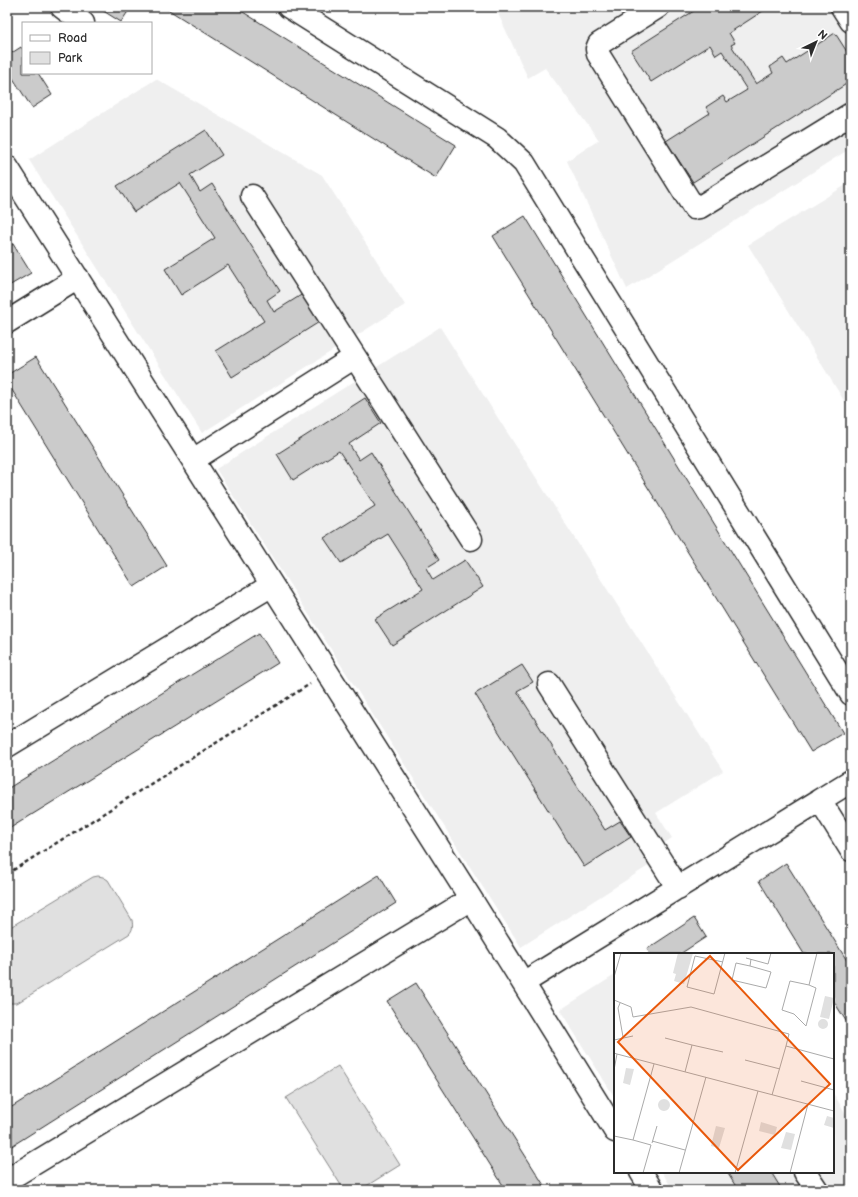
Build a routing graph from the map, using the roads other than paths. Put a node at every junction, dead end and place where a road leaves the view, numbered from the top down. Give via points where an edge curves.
1 (62, 7) edge
2 (289, 7) edge
3 (658, 7) edge
4 (842, 7) edge
5 (82, 22) edge
6 (851, 22) edge
7 (851, 114) edge
8 (7, 168) edge
9 (252, 196) dead end
10 (78, 278) junction
11 (7, 322) edge
12 (355, 357) junction
13 (193, 460) junction
14 (471, 539) dead end
15 (272, 585) junction
16 (549, 684) dead end
17 (851, 694) edge
18 (7, 746) edge
19 (851, 781) edge
20 (820, 800) junction
21 (851, 850) edge
22 (678, 888) junction
23 (471, 899) junction
24 (523, 983) junction
25 (614, 1129) edge
26 (641, 1173) edge
27 (807, 1173) edge
28 (7, 1180) edge
29 (652, 1190) edge
30 (817, 1190) edge

1 - 5 lane
2 - 17 lane via 497,138 524,163
3 - 7 lane via 599,44 597,49 694,208 700,207
4 - 6 lane
8 - 10 lane
9 - 12 lane
10 - 11 lane
10 - 13 lane
12 - 13 lane
12 - 14 lane
13 - 15 lane
15 - 18 lane
15 - 23 lane
16 - 22 lane
19 - 20 lane
20 - 21 lane
20 - 22 lane
22 - 24 lane
23 - 24 lane
23 - 28 lane
24 - 25 lane
26 - 29 lane
27 - 30 lane

